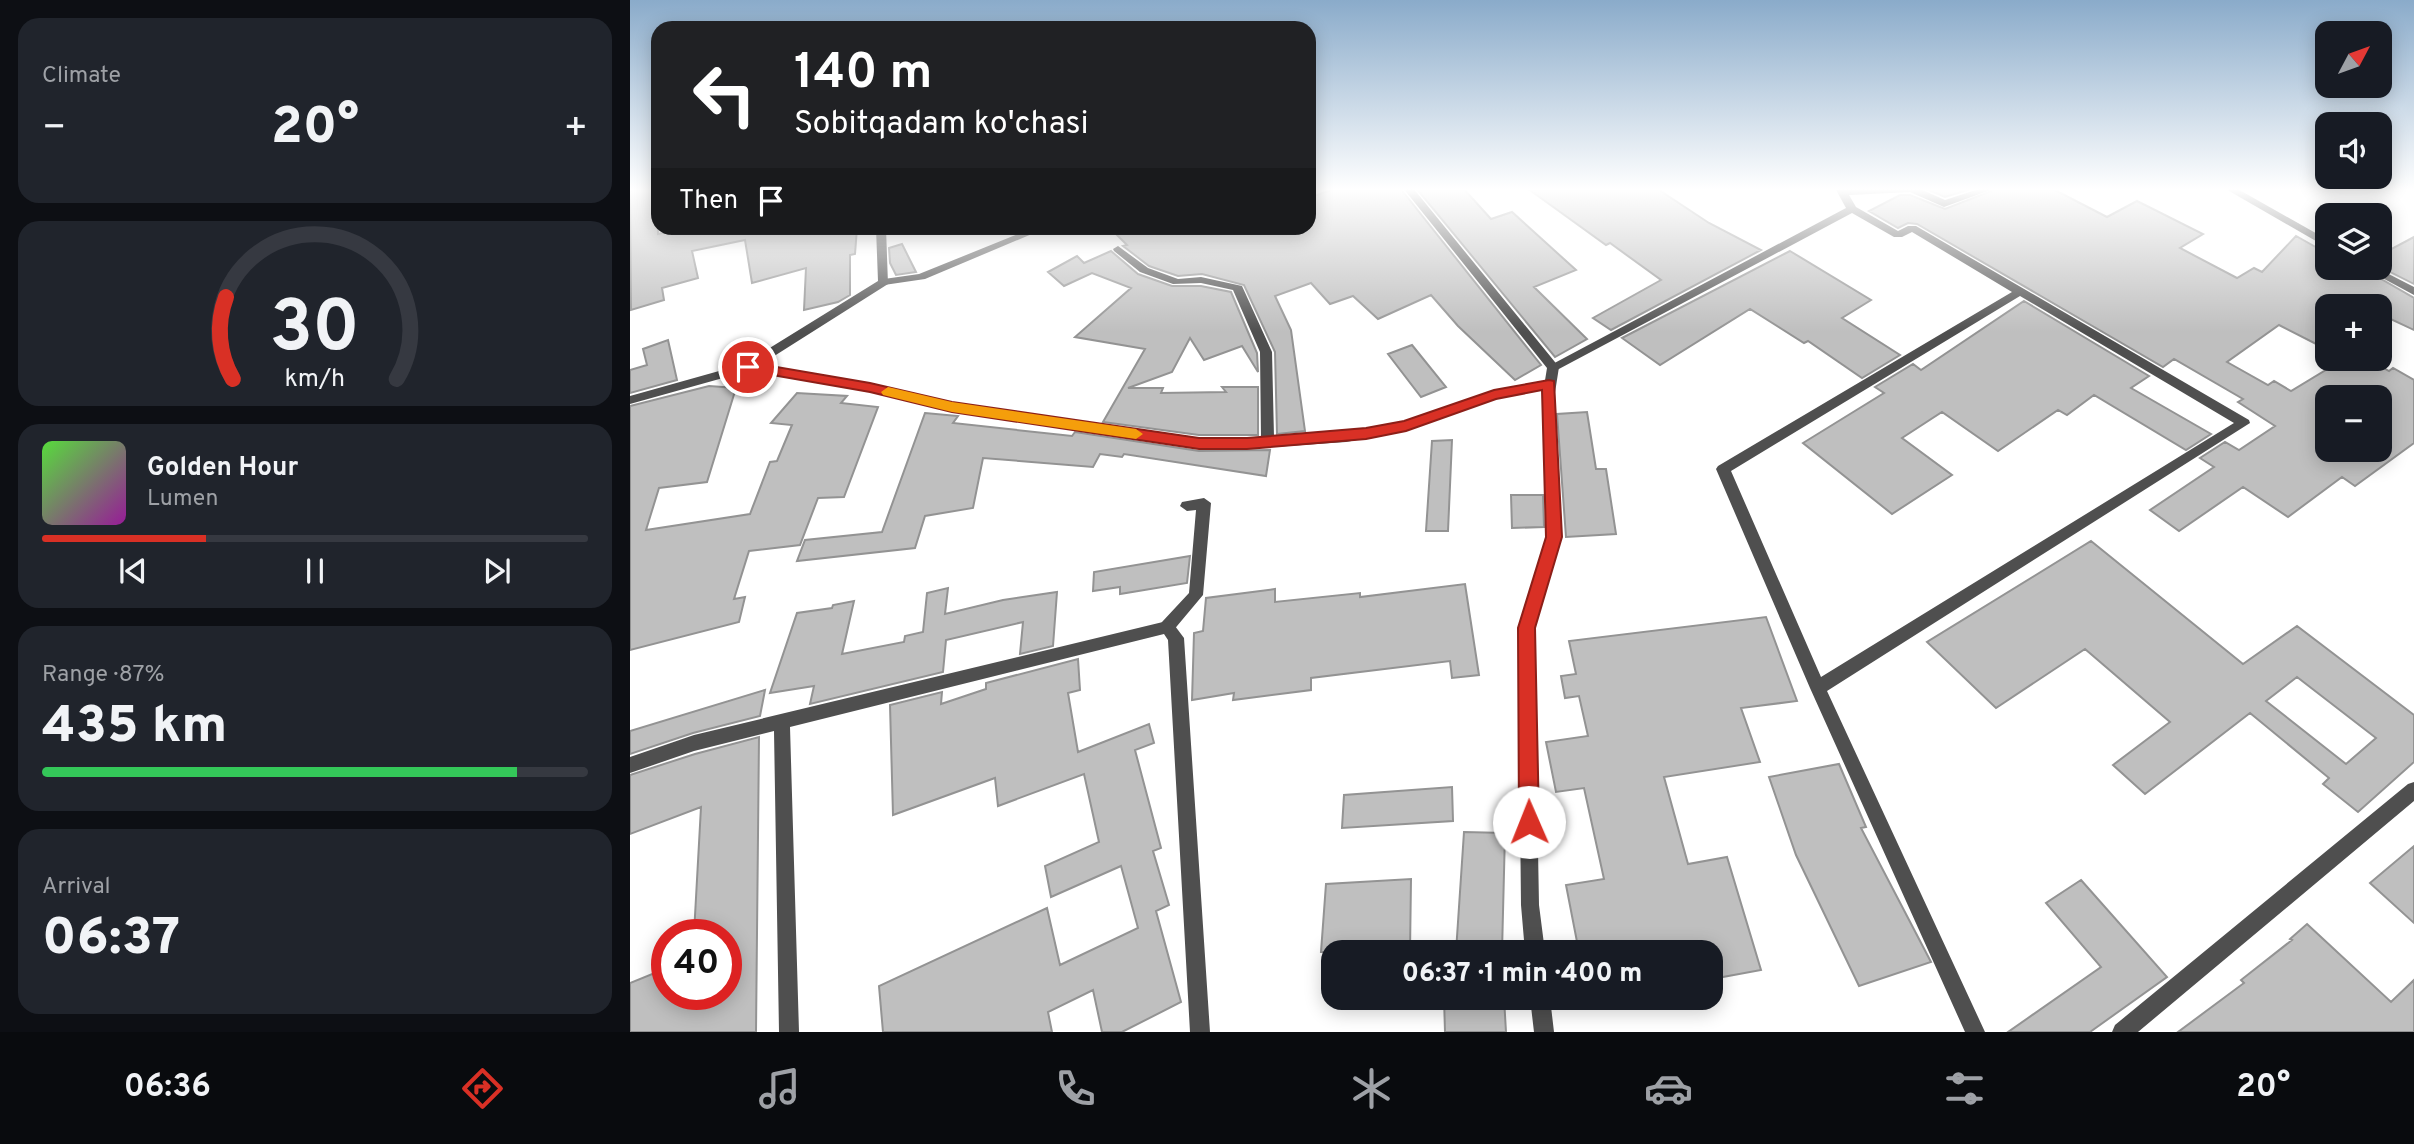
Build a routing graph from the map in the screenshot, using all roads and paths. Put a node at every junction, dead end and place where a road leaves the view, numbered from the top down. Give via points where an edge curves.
1 (881, 236) edge
2 (1021, 236) edge
3 (1447, 236) edge
4 (1800, 236) edge
5 (1926, 236) edge
6 (1118, 249) dead end
7 (2392, 280) edge
8 (884, 282) junction
9 (2021, 291) junction
10 (2414, 292) edge
11 (1553, 366) junction
12 (748, 367) junction
13 (1549, 384) junction
14 (630, 400) edge
15 (1268, 442) junction
16 (1187, 506) dead end
17 (1167, 627) junction
18 (1818, 688) junction
19 (782, 722) junction
20 (630, 765) edge
21 (2414, 790) edge
22 (1534, 940) edge
23 (1541, 1010) edge
24 (789, 1032) edge
25 (1200, 1032) edge
26 (1544, 1032) edge
27 (1975, 1032) edge
28 (2122, 1032) edge

1 - 8 street
2 - 8 street via 921,277
3 - 11 street
4 - 11 street
5 - 9 street
6 - 15 street via 1144,270 1177,282 1201,280 1238,288 1266,352
7 - 10 street
8 - 12 street
9 - 18 street via 1723,469
9 - 18 street via 2244,423
11 - 13 street
12 - 14 street
12 - 15 street via 870,387 952,407 1185,441
13 - 15 street via 1494,395 1406,426 1346,437
13 - 22 street via 1554,537 1526,628
16 - 17 street via 1205,503 1196,595
17 - 19 street
17 - 25 street via 1176,638
18 - 27 street
19 - 20 street via 694,743
19 - 24 street
21 - 28 street
23 - 26 street

